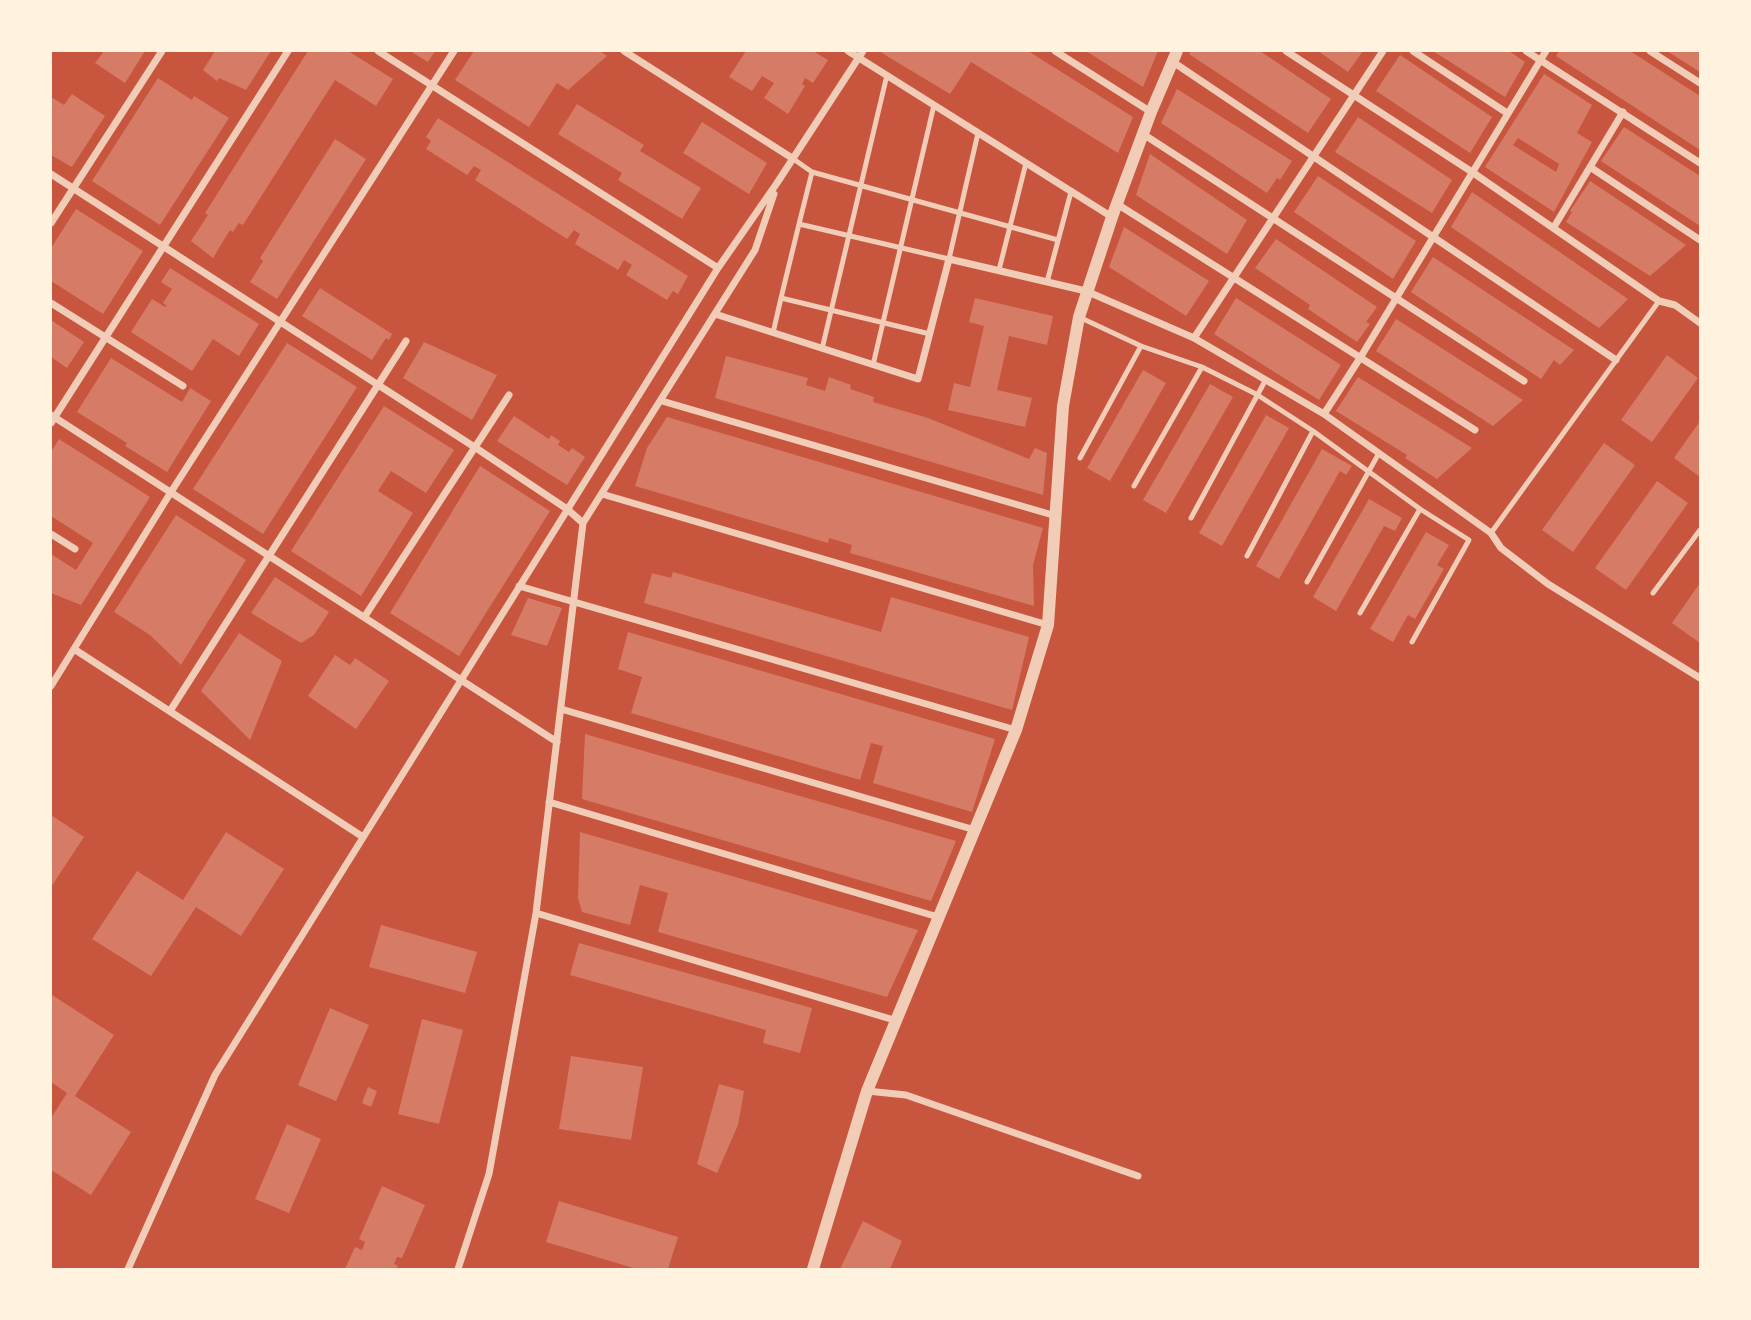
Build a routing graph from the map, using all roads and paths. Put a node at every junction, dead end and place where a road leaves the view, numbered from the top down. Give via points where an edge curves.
1 (162, 51) edge
2 (288, 51) edge
3 (378, 51) edge
4 (454, 51) edge
5 (624, 51) edge
6 (848, 51) edge
7 (1055, 51) edge
8 (1286, 51) edge
9 (1383, 51) edge
10 (1413, 51) edge
11 (1526, 51) edge
12 (1546, 51) edge
13 (1650, 51) edge
14 (861, 54) edge
15 (1175, 56) edge
16 (1540, 60) junction
17 (887, 75) junction
18 (1700, 83) edge
19 (432, 85) junction
20 (1353, 96) junction
21 (934, 105) junction
22 (1151, 112) junction
23 (1623, 112) junction
24 (1507, 113) junction
25 (978, 133) junction
26 (1143, 134) junction
27 (1313, 157) junction
28 (792, 158) junction
29 (1026, 163) junction
30 (1700, 163) edge
31 (1590, 167) junction
32 (812, 172) junction
33 (1472, 172) junction
34 (51, 174) edge
35 (777, 183) junction
36 (861, 185) junction
37 (73, 189) junction
38 (1071, 192) junction
39 (912, 199) junction
40 (1117, 204) junction
41 (960, 212) junction
42 (1112, 217) junction
43 (1273, 218) junction
44 (51, 223) edge
45 (799, 224) junction
46 (1010, 226) junction
47 (1554, 227) junction
48 (849, 236) junction
49 (1433, 237) junction
50 (1058, 240) junction
51 (1700, 240) edge
52 (163, 247) junction
53 (900, 248) junction
54 (950, 259) junction
55 (718, 268) junction
56 (999, 270) junction
57 (1234, 278) junction
58 (1047, 282) junction
59 (1086, 291) junction
60 (781, 298) junction
61 (1395, 298) junction
62 (1659, 301) junction
63 (51, 303) edge
64 (831, 310) junction
65 (715, 314) junction
66 (1079, 317) junction
67 (280, 322) junction
68 (883, 323) junction
69 (1700, 323) edge
70 (773, 333) junction
71 (930, 334) junction
72 (107, 338) junction
73 (1194, 338) junction
74 (406, 341) dead end
75 (1142, 346) junction
76 (822, 349) junction
77 (1360, 358) junction
78 (1616, 360) junction
79 (873, 365) junction
80 (1202, 367) junction
81 (1265, 381) junction
82 (1524, 381) dead end
83 (183, 386) dead end
84 (379, 386) junction
85 (1256, 394) junction
86 (509, 395) dead end
87 (662, 401) junction
88 (1324, 414) junction
89 (52, 419) edge
90 (1475, 430) dead end
91 (1312, 431) junction
92 (476, 447) junction
93 (1379, 453) junction
94 (1080, 458) dead end
95 (1369, 471) junction
96 (1134, 486) dead end
97 (171, 492) junction
98 (602, 494) junction
99 (567, 509) junction
100 (1420, 509) junction
101 (1057, 516) junction
102 (1191, 518) dead end
103 (583, 523) junction
104 (1700, 530) edge
105 (1491, 533) junction
106 (51, 534) edge
107 (75, 549) dead end
108 (269, 555) junction
109 (1247, 556) dead end
110 (1307, 582) dead end
111 (519, 586) junction
112 (1653, 593) dead end
113 (574, 602) junction
114 (1360, 612) dead end
115 (365, 616) junction
116 (1048, 625) junction
117 (1412, 642) dead end
118 (74, 649) junction
119 (1700, 678) edge
120 (463, 680) junction
121 (51, 686) edge
122 (561, 709) junction
123 (170, 711) junction
124 (1016, 730) junction
125 (557, 741) junction
126 (549, 802) junction
127 (975, 830) junction
128 (363, 837) junction
129 (536, 912) junction
130 (938, 917) junction
131 (894, 1020) junction
132 (867, 1091) junction
133 (1138, 1176) dead end
134 (128, 1269) edge
135 (457, 1269) edge
136 (813, 1269) edge

1 - 37 street
2 - 52 street
3 - 19 street
4 - 19 street
5 - 28 street
6 - 14 street
7 - 22 street
8 - 20 street
9 - 20 street
10 - 24 street
11 - 16 street
12 - 16 street
13 - 18 street
14 - 17 street
14 - 28 street
15 - 22 street
15 - 27 street
16 - 23 street
16 - 24 street
17 - 21 street
17 - 36 lane
19 - 55 street
19 - 67 street
20 - 27 street
20 - 33 street
21 - 25 street
21 - 39 lane
22 - 26 street
23 - 30 street
23 - 31 street
24 - 33 street
25 - 29 street
25 - 41 lane
26 - 40 street
26 - 43 street
27 - 43 street
27 - 49 street
28 - 32 lane
28 - 35 street
29 - 38 street
29 - 46 lane
31 - 47 street
31 - 51 street
32 - 36 lane
32 - 45 lane
33 - 47 street
33 - 49 street
34 - 37 street
35 - 55 street
35 - 65 street via 755,250
36 - 39 lane
36 - 48 lane
37 - 44 street
37 - 52 street
38 - 42 street
38 - 50 lane
39 - 41 lane
39 - 53 lane
40 - 42 street
40 - 57 street
41 - 46 lane
41 - 54 lane
42 - 59 street
43 - 57 street
43 - 61 street
45 - 48 lane
45 - 60 lane
46 - 50 lane
46 - 56 lane
47 - 62 street
48 - 53 lane
48 - 64 lane
49 - 61 street
49 - 78 street
50 - 58 lane
52 - 67 street
52 - 72 street
53 - 54 lane
53 - 68 lane
54 - 56 street
54 - 71 street
55 - 99 street
56 - 58 street
57 - 73 street
57 - 77 street
58 - 59 street
59 - 66 street
59 - 73 street
60 - 64 lane
60 - 70 lane
61 - 77 street
61 - 82 street
62 - 69 street via 1675,305
62 - 78 lane
63 - 72 street
64 - 68 lane
64 - 76 lane
65 - 70 street
65 - 87 street
66 - 75 lane
66 - 101 street via 1063,406
67 - 84 street
67 - 97 street
68 - 71 lane
68 - 79 lane
70 - 76 street
71 - 79 street via 918,379
72 - 83 street
72 - 89 street
73 - 81 street
74 - 84 street
75 - 80 lane
75 - 94 lane
76 - 79 street
77 - 88 street
77 - 90 street
78 - 105 lane
80 - 85 lane
80 - 96 lane
81 - 85 lane
81 - 88 street
84 - 92 street
84 - 108 street
85 - 91 lane
85 - 102 lane
86 - 92 street
87 - 98 street
87 - 101 street
88 - 93 street
89 - 97 street
91 - 95 lane
91 - 109 lane
92 - 99 street
92 - 115 street
93 - 95 lane
93 - 105 street
95 - 100 lane
95 - 110 lane
97 - 108 street
97 - 118 street
98 - 103 street
98 - 116 street
99 - 103 street
99 - 111 street
100 - 114 lane
100 - 117 lane via 1469,540
101 - 116 street
103 - 113 street
104 - 112 lane
105 - 119 street via 1501,548 1548,584
106 - 107 street
108 - 115 street
108 - 123 street
111 - 113 street
111 - 120 street
113 - 122 street
113 - 124 street
115 - 120 street
116 - 124 street
118 - 121 street
118 - 123 street
120 - 125 street
120 - 128 street
122 - 125 street
122 - 127 street
123 - 128 street
124 - 127 street
125 - 126 street
126 - 129 street
126 - 130 street
127 - 130 street
128 - 134 street via 215,1075
129 - 131 street
129 - 135 street via 489,1174
130 - 131 street
131 - 132 street
132 - 133 street via 906,1095
132 - 136 street

